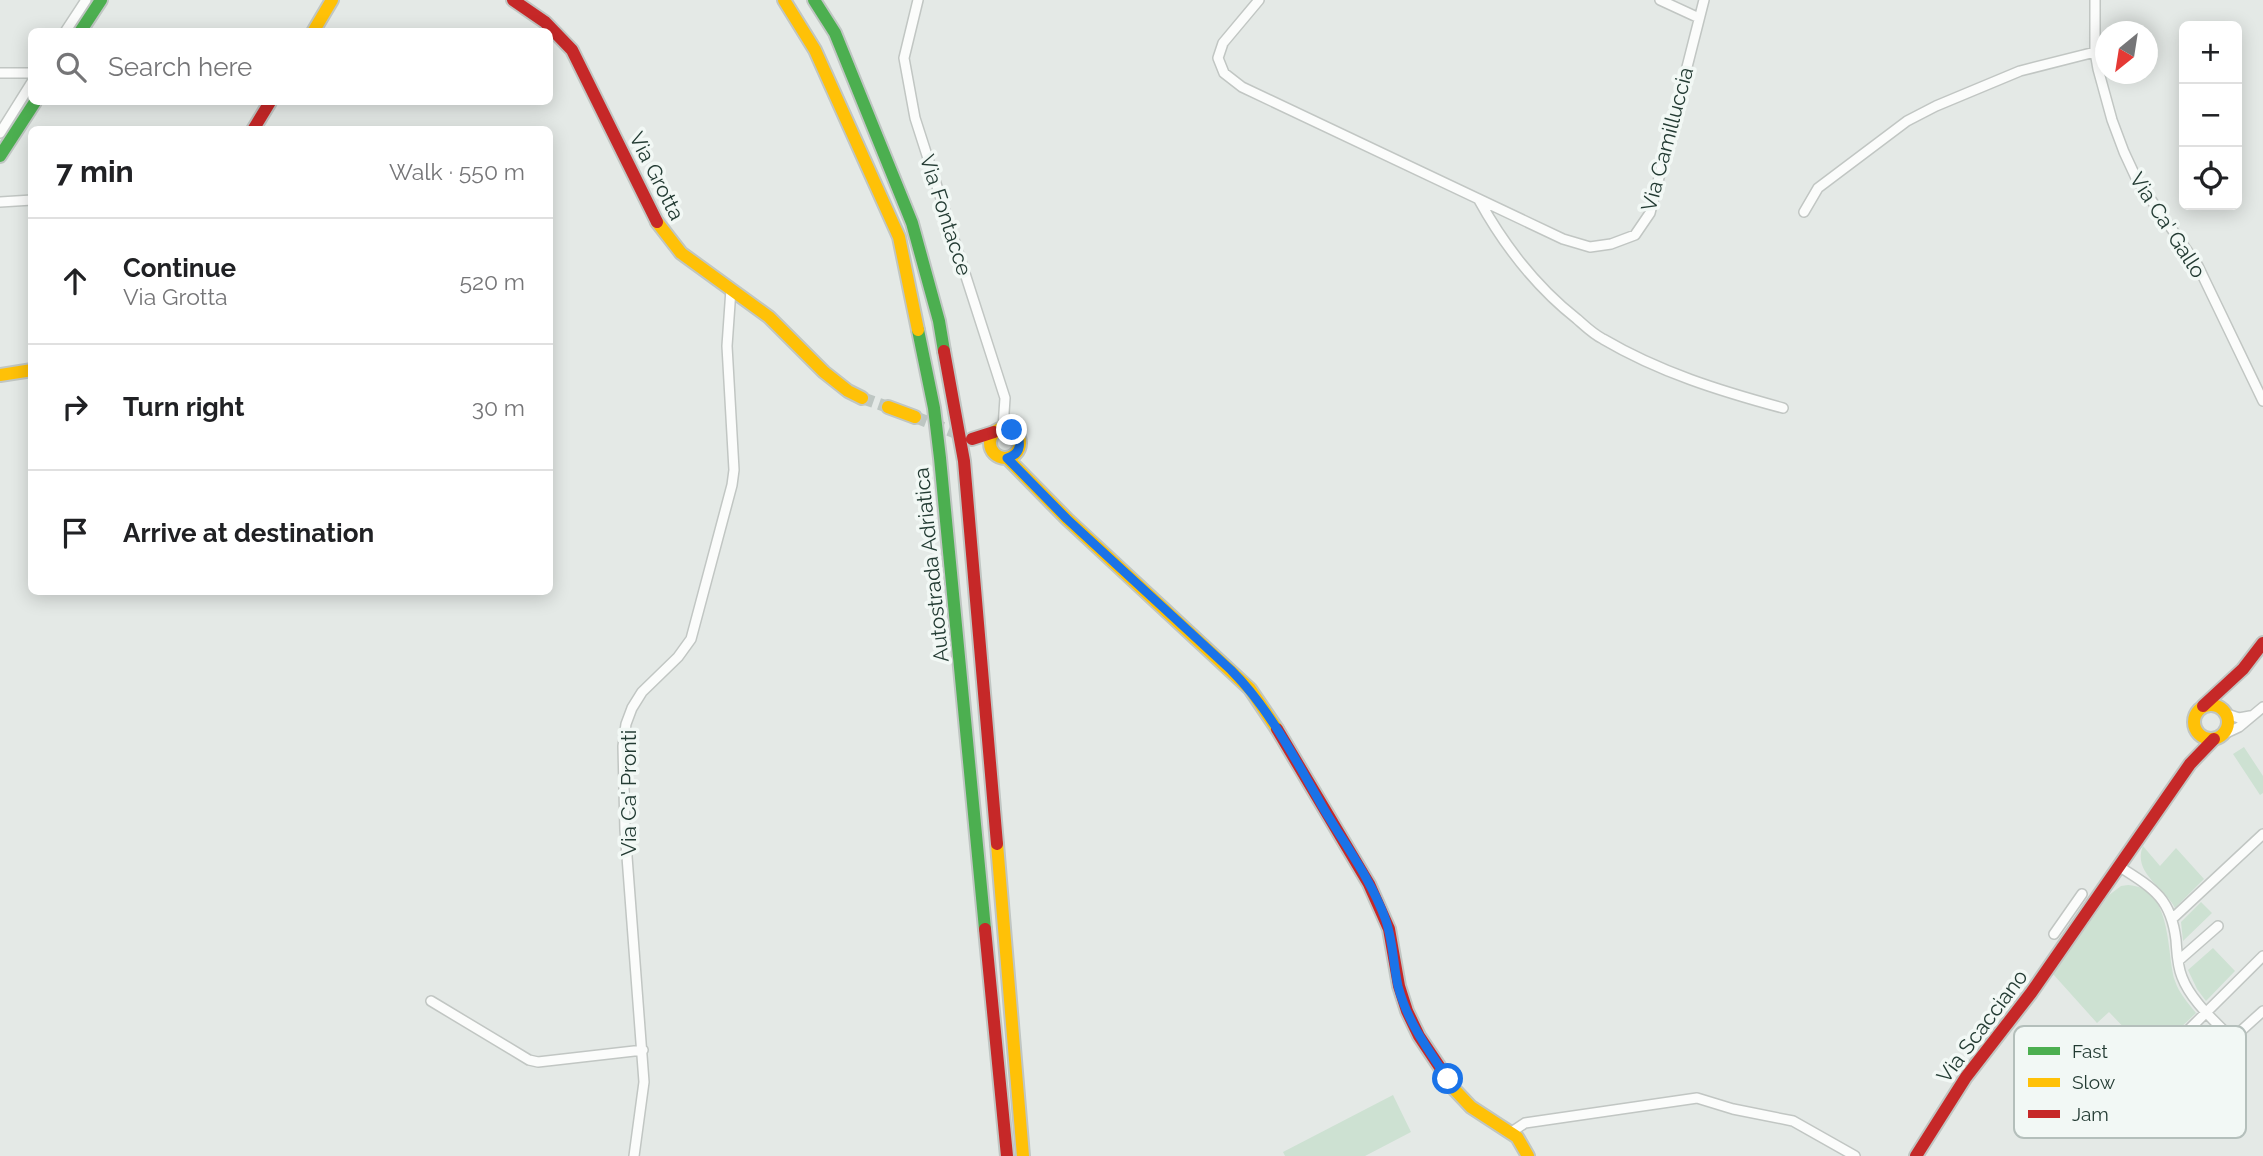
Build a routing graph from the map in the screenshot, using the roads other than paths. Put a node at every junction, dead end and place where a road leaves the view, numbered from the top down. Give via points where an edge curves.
1 (86, 0) edge
2 (101, 0) edge
3 (332, 0) edge
4 (513, 0) edge
5 (784, 0) edge
6 (814, 0) edge
7 (918, 0) edge
8 (1259, 0) edge
9 (1660, 0) edge
10 (1704, 0) edge
11 (2095, 0) edge
12 (1699, 18) junction
13 (2095, 21) edge
14 (68, 28) edge
15 (83, 28) edge
16 (315, 28) edge
17 (552, 28) edge
18 (553, 28) edge
19 (2095, 52) edge
20 (28, 72) edge
21 (0, 73) edge
22 (2103, 84) edge
23 (28, 88) edge
24 (33, 105) edge
25 (268, 105) edge
26 (255, 126) edge
27 (0, 133) edge
28 (1, 153) edge
29 (1478, 199) junction
30 (28, 200) edge
31 (0, 202) edge
32 (1804, 212) dead end
33 (731, 289) junction
34 (28, 371) edge
35 (0, 375) edge
36 (862, 398) tunnel mouth
37 (2263, 401) edge
38 (888, 407) tunnel mouth
39 (1783, 408) dead end
40 (915, 417) tunnel mouth
41 (999, 430) junction
42 (1007, 458) junction
43 (2263, 643) edge
44 (2236, 678) junction
45 (2203, 706) junction
46 (2263, 707) edge
47 (2227, 714) junction
48 (2252, 716) junction
49 (2195, 728) junction
50 (2219, 737) junction
51 (2190, 764) junction
52 (2263, 834) edge
53 (2120, 867) junction
54 (2082, 894) dead end
55 (2069, 912) junction
56 (2173, 918) junction
57 (2082, 922) junction
58 (2218, 926) dead end
59 (2054, 934) dead end
60 (2263, 956) edge
61 (2178, 961) junction
62 (431, 1001) dead end
63 (2263, 1011) edge
64 (2207, 1013) junction
65 (2194, 1026) edge
66 (2220, 1026) edge
67 (2246, 1026) edge
68 (643, 1050) junction
69 (1510, 1133) junction
70 (634, 1156) edge
71 (1007, 1156) edge
72 (1023, 1156) edge
73 (1528, 1156) edge
74 (1855, 1156) edge
75 (1916, 1156) edge

1 - 14 street
2 - 15 main road
3 - 16 main road
4 - 17 main road, Via Grotta
5 - 71 main road, Autostrada Adriatica via 815,50 899,237 921,340 940,458
6 - 72 main road, Autostrada Adriatica via 835,33 912,223 939,321 956,410
7 - 41 street, Via Fontacce via 904,58 907,83 1004,398
8 - 29 street, Via Camilluccia via 1223,43 1218,58 1224,73 1242,87
9 - 12 street
10 - 12 street, Via Camilluccia
11 - 13 street, Via Ca' Gallo
12 - 29 street, Via Camilluccia via 1650,213 1635,234 1590,247
18 - 33 main road, Via Grotta via 572,51 668,239
19 - 32 street via 2020,71 1907,121 1818,188
20 - 21 street
22 - 37 street, Via Ca' Gallo via 2112,120 2137,180 2198,266
23 - 27 street
24 - 28 main road
25 - 26 main road
29 - 39 street via 1527,272 1600,338 1701,384
30 - 31 street
33 - 36 main road, Via Grotta via 768,316 833,382
33 - 68 street, Via Ca' Pronti via 727,346 732,485 691,639 642,692 626,724 623,746 625,830
34 - 35 main road
38 - 40 main road
41 - 42 main road via 990,439 990,448 996,456
41 - 42 main road via 1012,430 1020,441 1018,450
42 - 69 main road via 1250,689 1369,884 1386,922 1399,986 1419,1036 1454,1089 1471,1107
43 - 44 main road, Via Scacciano
44 - 45 main road, Via Scacciano
44 - 47 main road, Via Scacciano via 2226,701
45 - 47 main road via 2217,705
45 - 49 main road, Via Scacciano via 2195,716
46 - 48 street
47 - 48 street
47 - 50 main road, Via Scacciano via 2229,724
48 - 50 street
49 - 50 main road via 2202,737
49 - 51 main road, Via Scacciano
50 - 51 main road, Via Scacciano
51 - 53 main road, Via Scacciano
52 - 56 street
53 - 56 street via 2147,884
53 - 57 main road, Via Scacciano
54 - 55 street
55 - 57 street
55 - 59 street
56 - 61 street
57 - 75 main road, Via Scacciano via 1966,1077
58 - 61 street
60 - 64 street
61 - 64 street via 2186,987
62 - 68 street via 529,1060
63 - 67 street
64 - 65 street
64 - 66 street
68 - 70 street, Via Ca' Pronti via 644,1082
69 - 73 main road
69 - 74 street via 1525,1123 1697,1098 1793,1121

